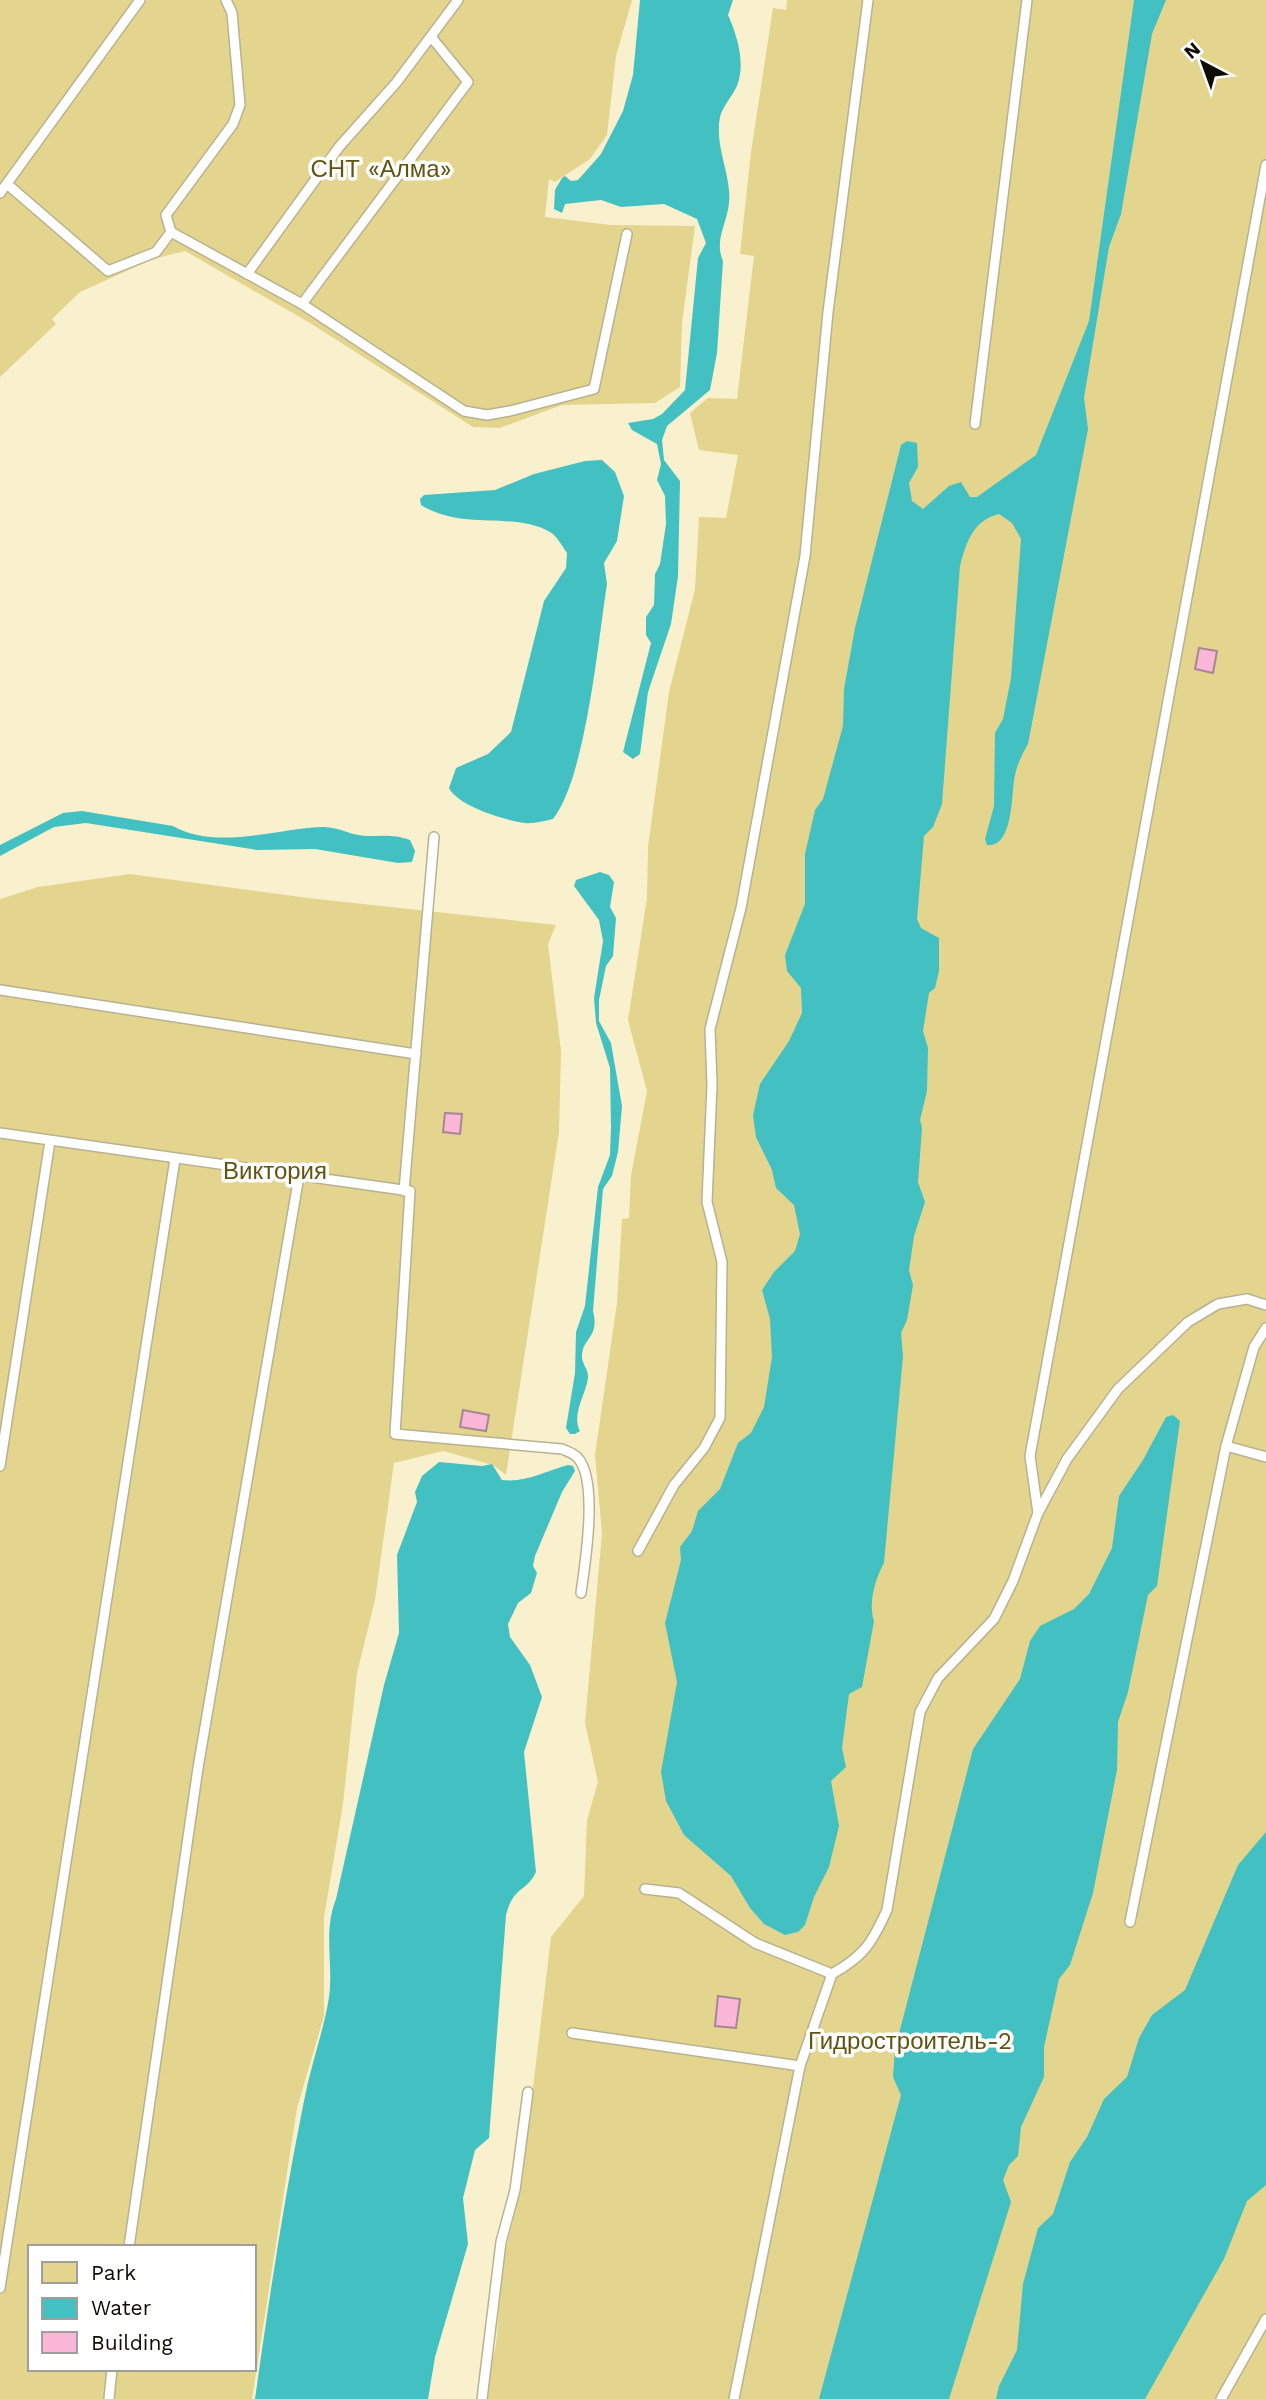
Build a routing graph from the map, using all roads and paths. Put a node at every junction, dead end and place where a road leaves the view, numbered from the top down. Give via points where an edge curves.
1 (140, 0) edge
2 (226, 0) edge
3 (458, 0) edge
4 (868, 0) edge
5 (1027, 0) edge
6 (432, 38) junction
7 (1266, 165) edge
8 (7, 184) junction
9 (0, 192) edge
10 (171, 232) junction
11 (626, 234) dead end
12 (247, 274) junction
13 (302, 304) junction
14 (975, 424) dead end
15 (434, 837) dead end
16 (0, 990) edge
17 (416, 1054) junction
18 (0, 1133) edge
19 (50, 1141) junction
20 (174, 1159) junction
21 (299, 1176) junction
22 (404, 1191) junction
23 (1266, 1305) edge
24 (1266, 1328) edge
25 (1226, 1446) junction
26 (1266, 1457) edge
27 (0, 1466) edge
28 (1038, 1513) junction
29 (638, 1551) dead end
30 (581, 1593) dead end
31 (645, 1889) dead end
32 (1130, 1922) dead end
33 (832, 1974) junction
34 (572, 2034) dead end
35 (800, 2066) junction
36 (528, 2092) dead end
37 (129, 2245) edge
38 (0, 2288) edge
39 (1266, 2319) edge
40 (112, 2371) edge
41 (109, 2399) edge
42 (482, 2399) edge
43 (734, 2399) edge
44 (1221, 2399) edge

1 - 8 lane
2 - 10 lane via 232,13 240,105 233,124 166,215
3 - 6 lane
4 - 29 lane via 828,312 805,556 741,908 710,1030 707,1202 722,1262 720,1419 674,1485
5 - 14 lane
6 - 12 lane via 339,147
6 - 13 lane via 468,82
7 - 28 lane via 1030,1456
8 - 9 lane
8 - 10 lane via 108,271 156,252
10 - 12 lane
11 - 13 lane via 594,389 510,411 487,415 464,411
12 - 13 lane
15 - 17 lane
16 - 17 lane
17 - 22 lane
18 - 19 lane
19 - 20 lane
19 - 27 lane
20 - 21 lane
20 - 38 lane
21 - 22 lane
21 - 37 lane via 198,1768
22 - 30 lane via 410,1191 395,1434 562,1449 577,1457 586,1474 589,1538
23 - 28 lane via 1247,1298 1218,1304 1188,1322 1118,1389 1067,1459
24 - 25 lane via 1254,1347
25 - 26 lane
25 - 32 lane
28 - 33 lane via 994,1619 938,1678 920,1712 887,1910 874,1939 857,1960
31 - 33 lane via 679,1893 755,1943
33 - 35 lane
34 - 35 lane
35 - 43 lane
36 - 42 lane via 515,2190 501,2242
39 - 44 lane
40 - 41 lane

